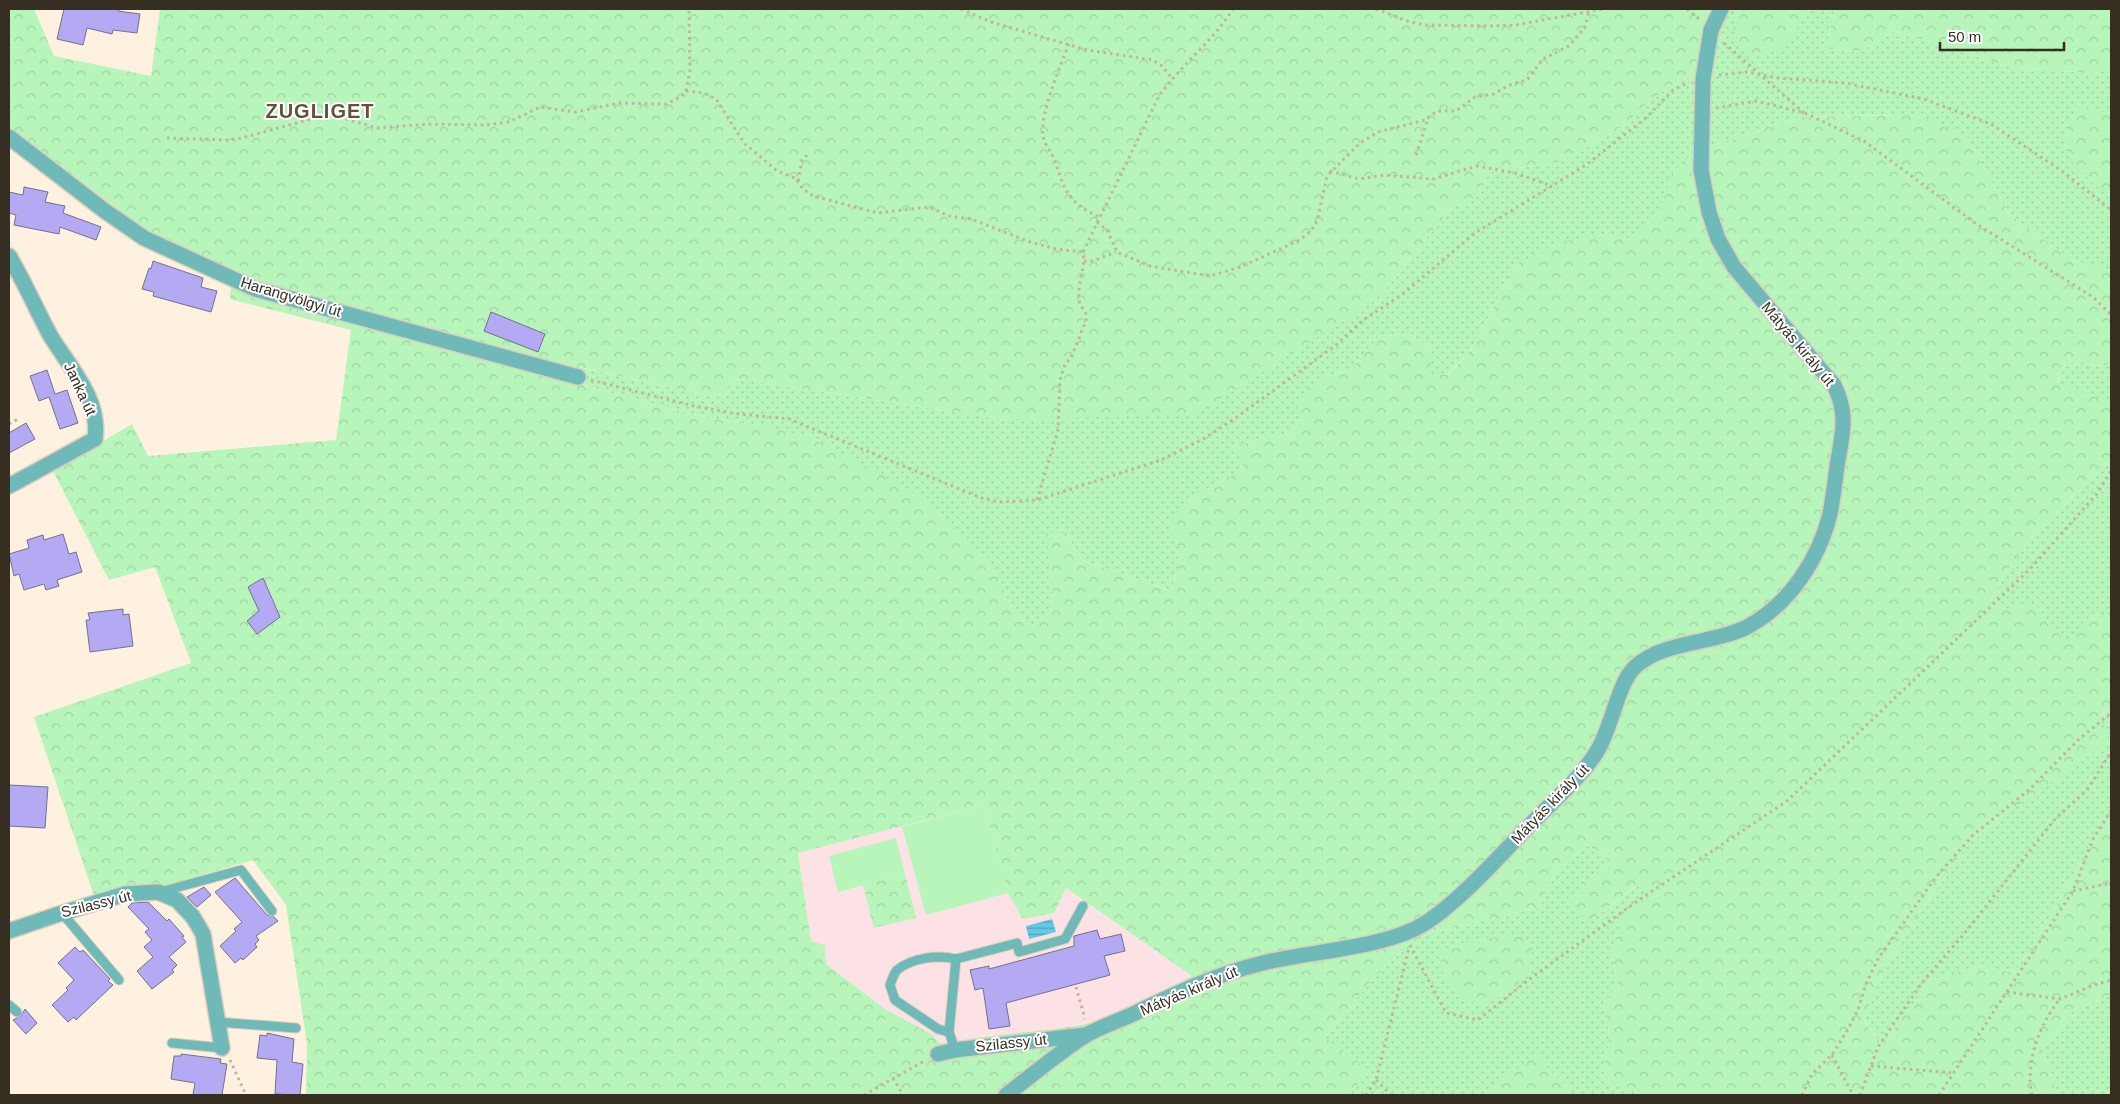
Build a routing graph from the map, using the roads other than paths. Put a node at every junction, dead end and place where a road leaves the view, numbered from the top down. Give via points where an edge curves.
1 (1721, 9) edge
2 (9, 137) edge
3 (9, 256) edge
4 (578, 377) road end
5 (9, 486) edge
6 (158, 892) junction
7 (1083, 906) dead end
8 (272, 910) dead end
9 (62, 913) junction
10 (9, 931) edge
11 (956, 959) junction
12 (119, 980) dead end
13 (9, 1005) edge
14 (17, 1012) dead end
15 (217, 1022) junction
16 (296, 1028) dead end
17 (949, 1032) junction
18 (1087, 1035) junction
19 (172, 1043) dead end
20 (222, 1048) joint
21 (956, 1050) junction
22 (938, 1054) road end
23 (1006, 1095) edge

1 - 18 street, Mátyás király út via 1711,30 1702,111 1701,170 1709,212 1718,239 1734,267 1822,368 1842,400 1844,419 1830,515 1806,571 1789,594 1747,627 1720,638 1648,657 1634,668 1625,682 1608,733 1586,768 1448,906 1409,936 1261,963 1221,974
2 - 4 street, Harangvölgyi út via 144,238 255,289
3 - 5 street, Janka út via 51,335 76,372 96,427 95,439
6 - 8 lane via 241,870
6 - 9 street, Szilassy út via 125,894
6 - 15 street via 176,900 193,916 203,934
7 - 11 lane via 1065,939 1019,952 1016,943
9 - 10 street, Szilassy út
9 - 12 lane
11 - 17 lane
11 - 17 lane via 940,956 918,960 897,970 890,985 895,1000 938,1029
13 - 14 lane
15 - 16 lane
15 - 20 street
17 - 21 lane
18 - 21 street, Szilassy út
18 - 23 street
19 - 20 lane
21 - 22 street, Szilassy út

